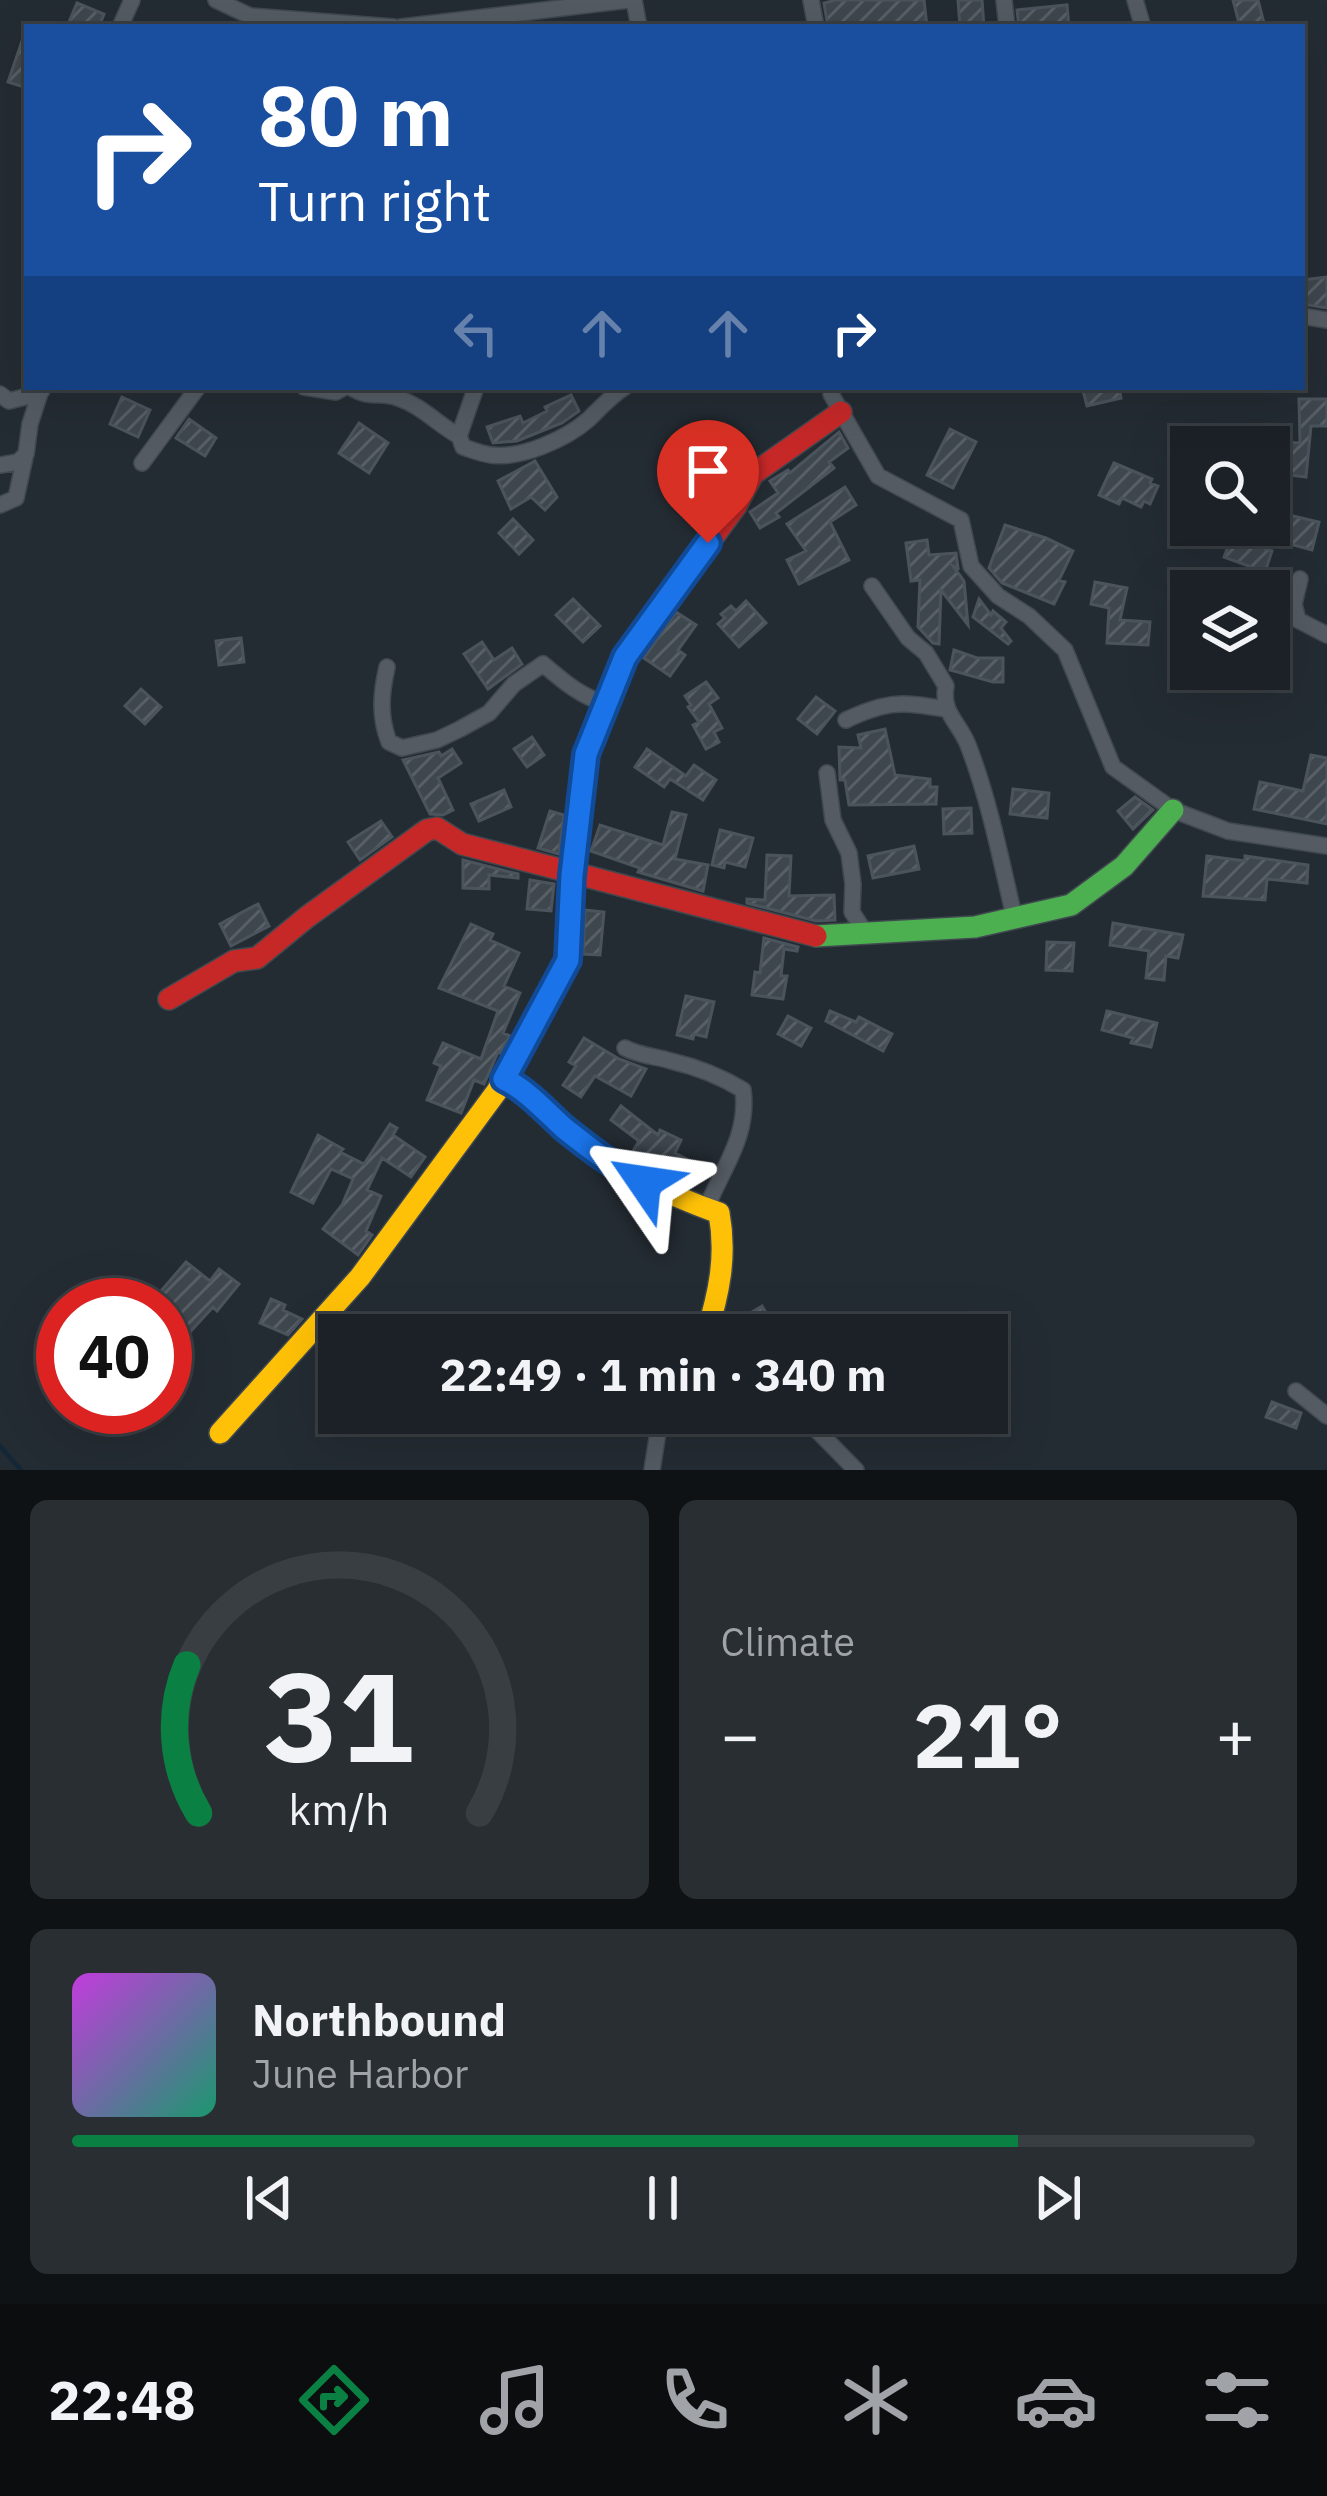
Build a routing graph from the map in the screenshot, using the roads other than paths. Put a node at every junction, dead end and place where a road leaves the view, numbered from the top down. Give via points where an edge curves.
1 (216, 0) edge
2 (632, 0) edge
3 (578, 3) edge
4 (477, 23) edge
5 (357, 24) edge
6 (41, 390) edge
7 (196, 390) edge
8 (353, 390) edge
9 (475, 390) edge
10 (621, 390) edge
11 (831, 390) edge
12 (0, 394) edge
13 (841, 412) junction
14 (459, 436) junction
15 (26, 454) junction
16 (142, 463) dead end
17 (0, 465) edge
18 (0, 505) edge
19 (1300, 579) dead end
20 (872, 586) dead end
21 (1327, 634) edge
22 (387, 667) dead end
23 (606, 704) junction
24 (946, 709) junction
25 (847, 720) dead end
26 (827, 772) dead end
27 (1173, 810) junction
28 (1327, 846) edge
29 (572, 875) junction
30 (1015, 920) junction
31 (866, 934) junction
32 (169, 998) dead end
33 (625, 1048) dead end
34 (504, 1079) junction
35 (706, 1209) junction
36 (716, 1314) edge
37 (1296, 1391) dead end
38 (1327, 1416) edge
39 (220, 1433) dead end
40 (658, 1434) edge
41 (821, 1434) edge
42 (652, 1470) edge
43 (856, 1470) edge

1 - 5 street via 250,16
2 - 3 street
3 - 4 street
6 - 12 street via 9,401
6 - 15 street
7 - 16 street
8 - 14 street via 422,407
9 - 14 street
10 - 14 street via 542,447 494,456 463,447
11 - 13 street
13 - 23 street via 753,473 625,657
13 - 27 street via 878,476 961,520 971,566 1065,650 1113,766
15 - 17 street
15 - 18 street via 16,498
19 - 21 street via 1298,620
20 - 24 street via 946,686
22 - 23 street via 382,724 389,742 402,748 489,713 543,664
23 - 29 street via 586,754
24 - 25 street via 904,702
24 - 30 street via 983,784
26 - 31 street via 833,820 849,854 852,912
27 - 28 street via 1228,831
27 - 30 street via 1124,866 1071,905
29 - 31 street via 815,936
29 - 32 street via 427,830 257,958 234,961
29 - 34 street via 568,960
30 - 31 street
33 - 35 street via 743,1090 741,1136
34 - 35 street via 624,1173
34 - 39 street via 360,1277
35 - 36 street via 718,1213 725,1240
37 - 38 street
40 - 42 street
41 - 43 street

